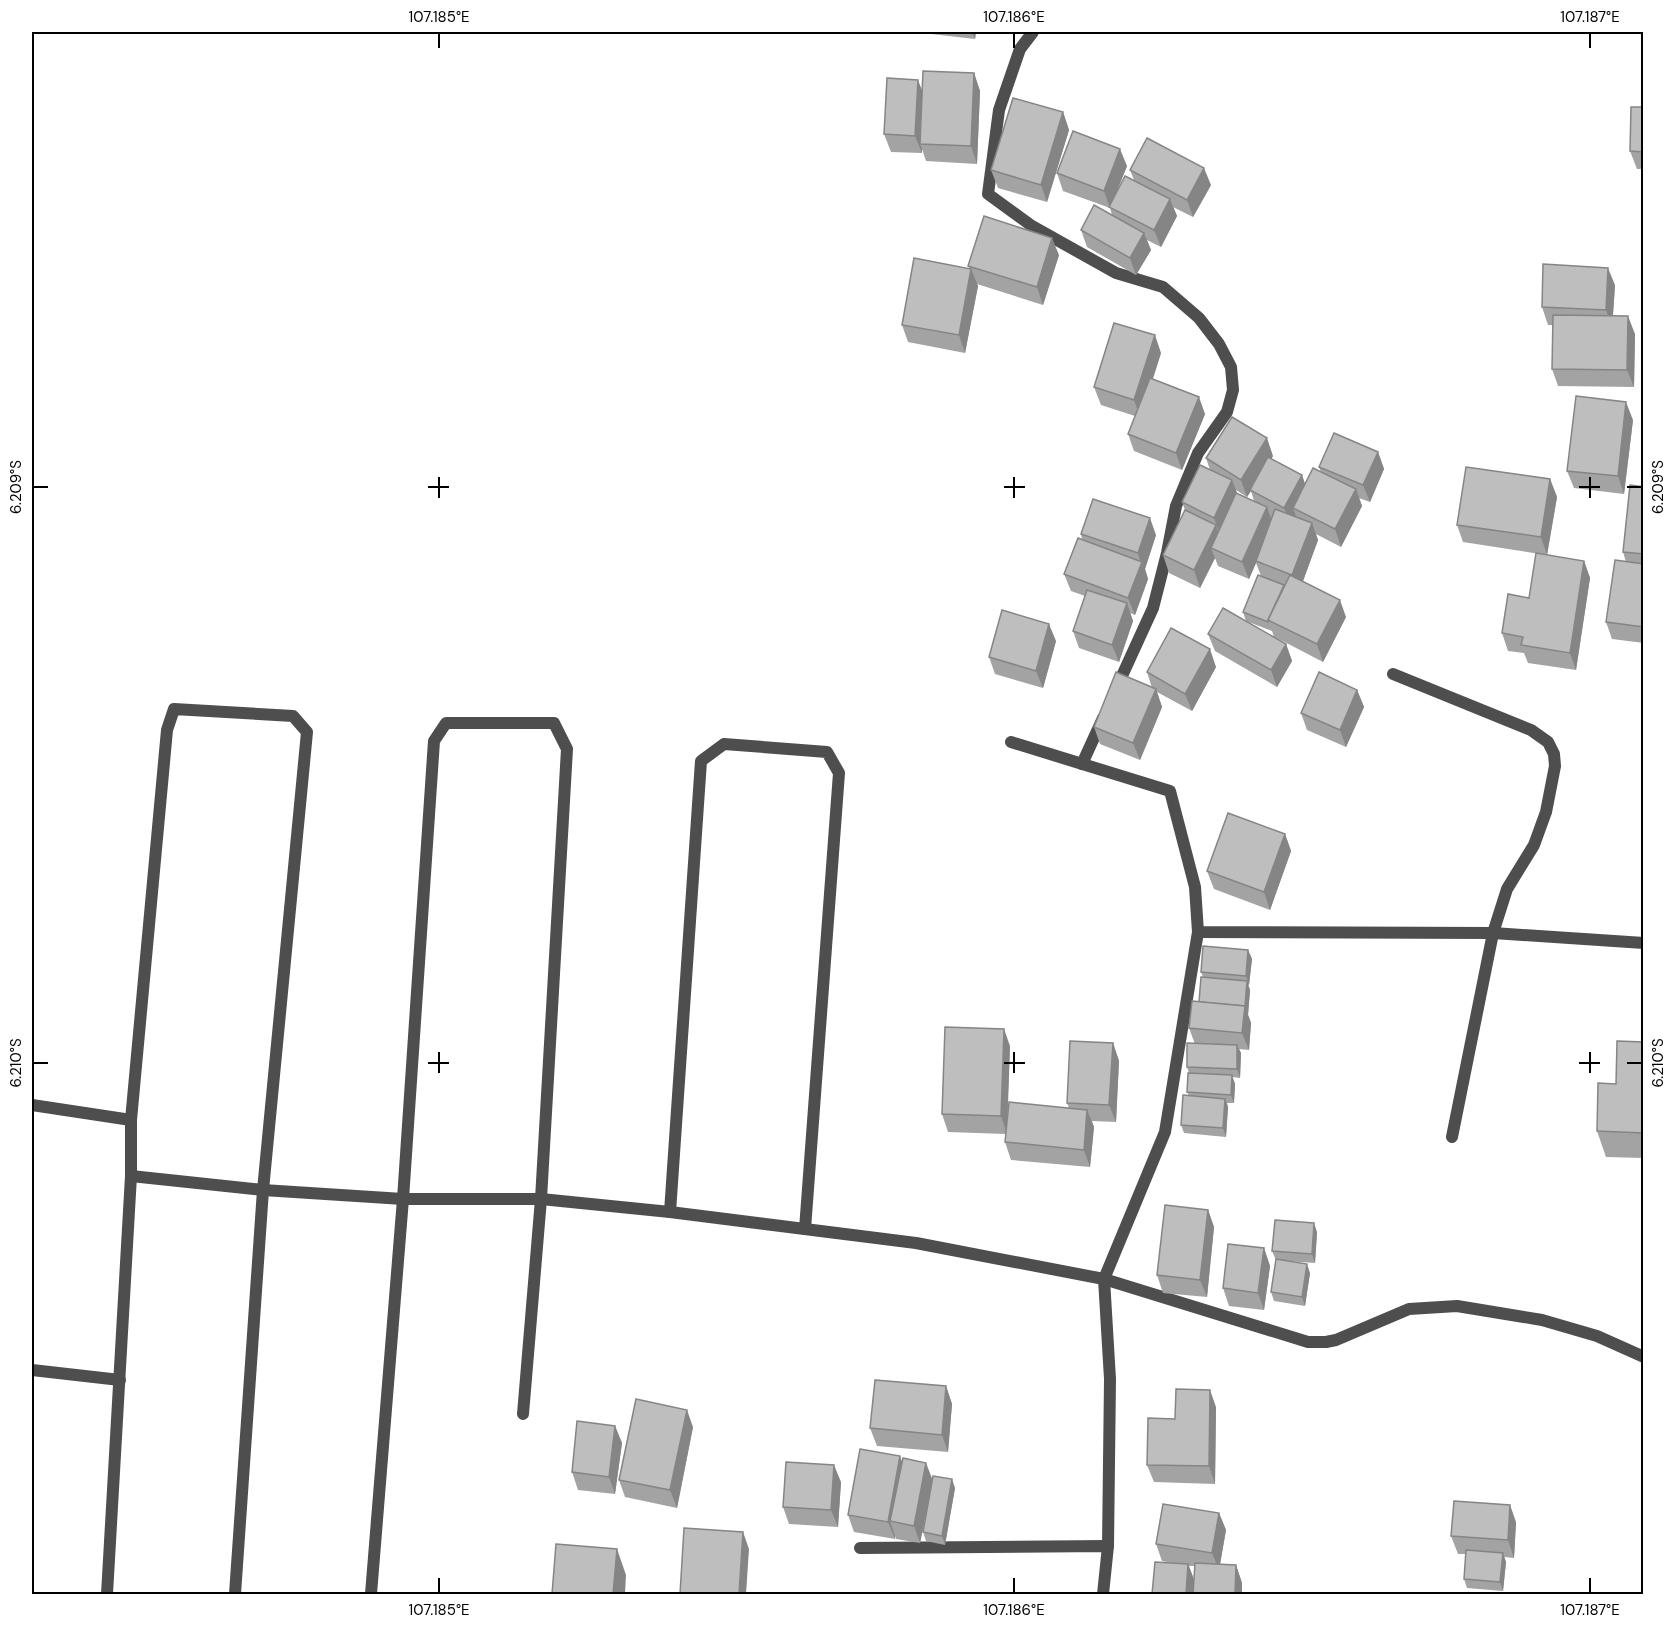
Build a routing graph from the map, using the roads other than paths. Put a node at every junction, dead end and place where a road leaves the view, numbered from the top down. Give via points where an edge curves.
1 (1033, 32) edge
2 (1392, 674) dead end
3 (1011, 742) dead end
4 (1082, 764) junction
5 (1198, 932) junction
6 (1493, 933) junction
7 (1644, 943) edge
8 (32, 1106) edge
9 (131, 1120) junction
10 (1452, 1137) dead end
11 (131, 1176) junction
12 (263, 1190) junction
13 (403, 1199) junction
14 (541, 1199) junction
15 (670, 1212) junction
16 (805, 1229) junction
17 (1104, 1279) junction
18 (1644, 1357) edge
19 (32, 1370) edge
20 (120, 1380) junction
21 (523, 1414) dead end
22 (1108, 1546) junction
23 (860, 1548) dead end
24 (106, 1594) edge
25 (235, 1594) edge
26 (371, 1594) edge
27 (1103, 1594) edge

1 - 4 street via 1020,49 999,110 988,194 1032,226 1116,273 1163,287 1198,318 1219,344 1231,367 1233,390 1227,412 1198,453 1176,506 1153,608
2 - 6 street via 1531,730 1548,742 1554,754 1546,812 1534,845 1507,889
3 - 4 street
4 - 5 street via 1170,791 1195,887
5 - 6 street
5 - 17 street via 1165,1132
6 - 7 street
6 - 10 street
8 - 9 street
9 - 11 street
9 - 12 street via 166,730 174,710 293,716 307,732
11 - 12 street
11 - 20 street
12 - 13 street
12 - 25 street
13 - 14 street
13 - 14 street via 434,741 446,723 554,723 567,748
13 - 26 street
14 - 15 street
14 - 21 street
15 - 16 street
15 - 16 street via 701,761 724,744 827,752 839,773
16 - 17 street via 916,1243
17 - 18 street via 1308,1342 1336,1340 1409,1309 1457,1306 1553,1323 1597,1336
17 - 22 street via 1110,1379
19 - 20 street
20 - 24 street
22 - 23 street
22 - 27 street

